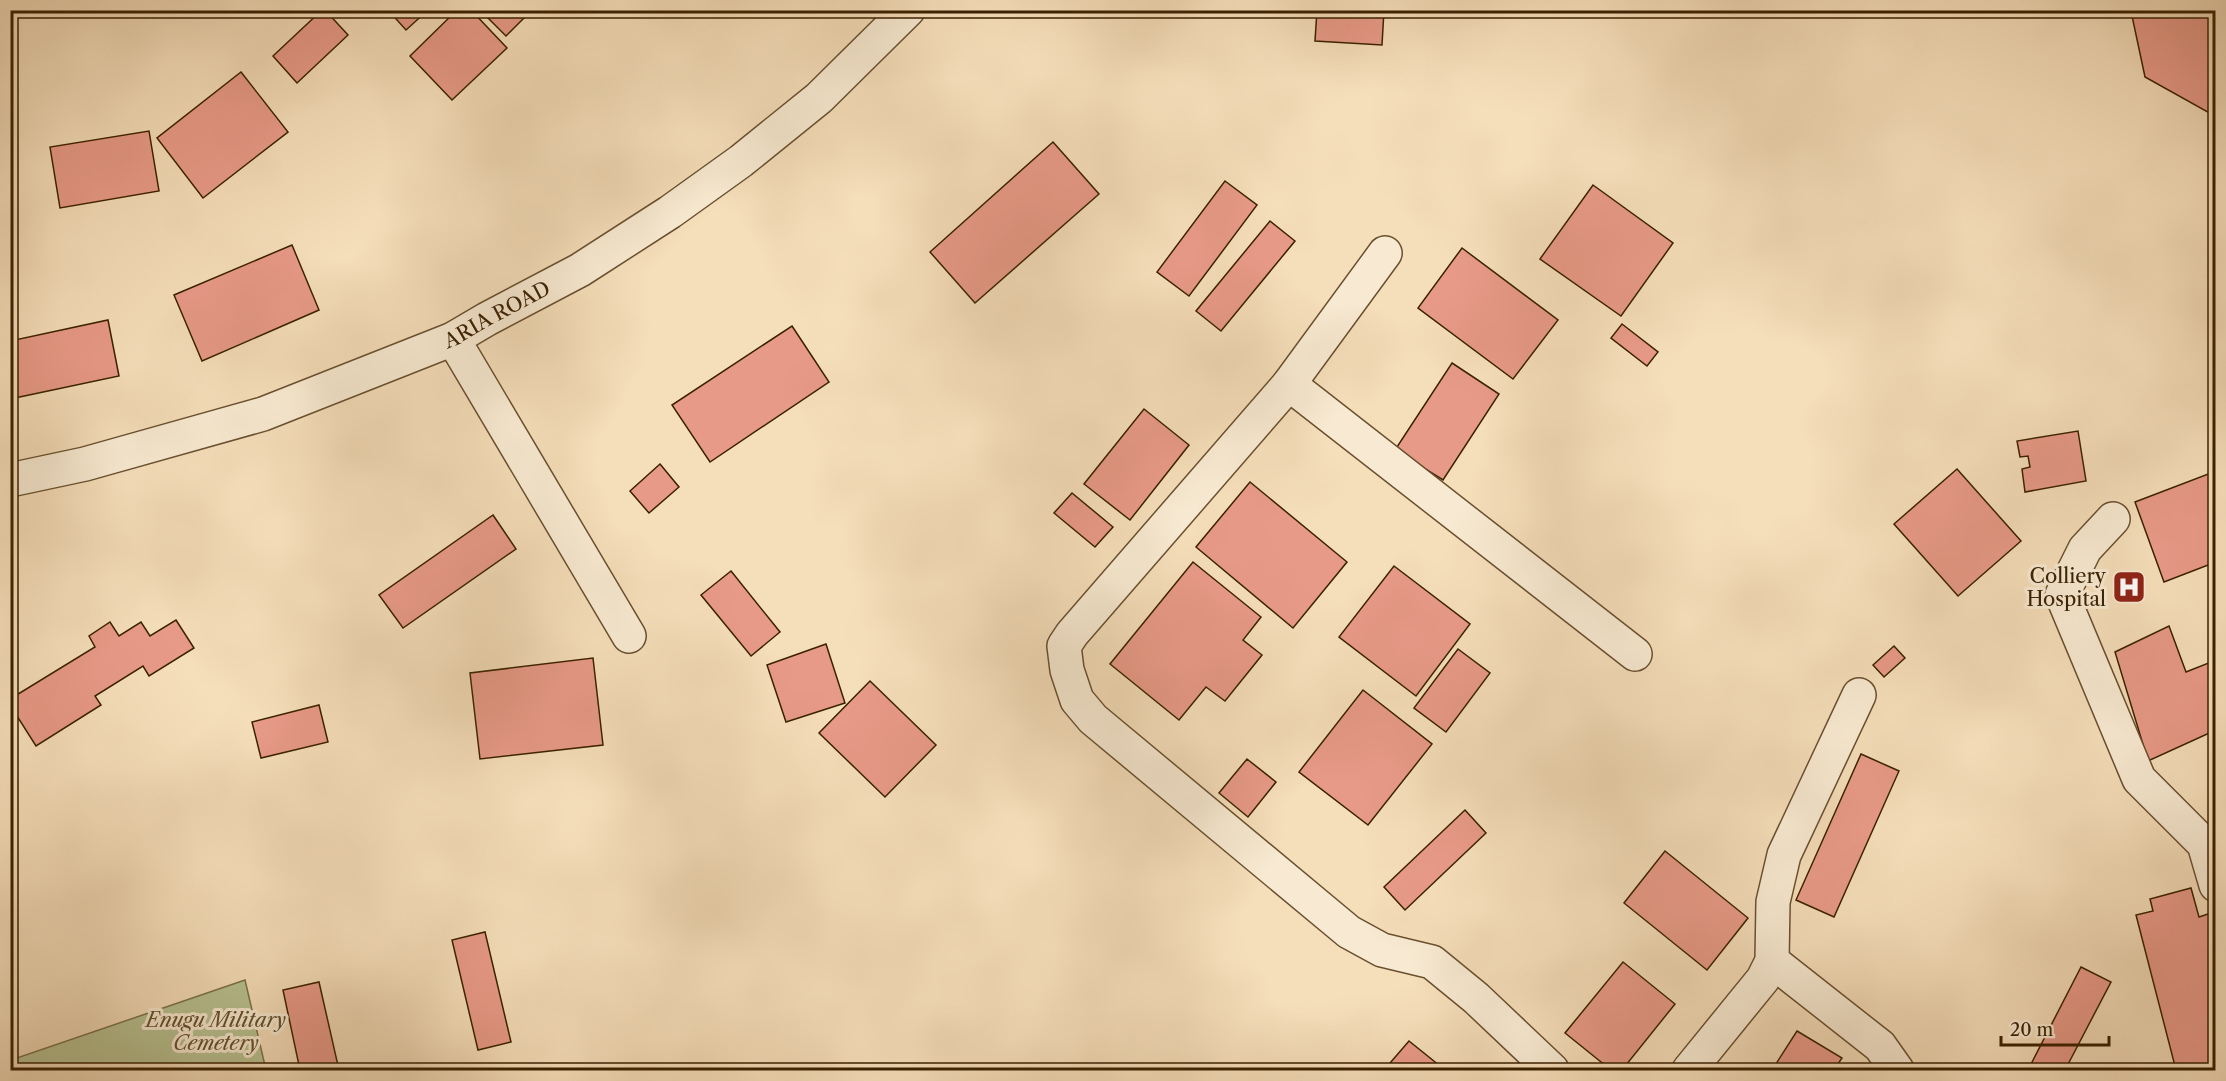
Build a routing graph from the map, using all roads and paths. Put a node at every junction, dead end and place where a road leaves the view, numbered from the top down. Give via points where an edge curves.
1 (908, 10) edge
2 (1385, 253) dead end
3 (453, 339) junction
4 (1290, 384) junction
5 (10, 480) edge
6 (2113, 519) dead end
7 (629, 636) dead end
8 (1635, 654) dead end
9 (1859, 695) dead end
10 (2216, 885) edge
11 (1772, 961) junction
12 (1552, 1071) edge
13 (1689, 1071) edge
14 (1897, 1071) edge

1 - 3 street, ARIA ROAD via 819,98 732,168 580,270
2 - 4 street
3 - 5 street, ARIA ROAD via 263,414 85,464
3 - 7 street
4 - 8 street
4 - 12 street via 1064,646 1077,700 1093,719 1349,933 1382,950 1432,962
6 - 10 street via 2085,549 2062,595 2139,779 2204,844
9 - 11 street via 1784,855 1773,902
11 - 13 street via 1752,995
11 - 14 street via 1880,1046

